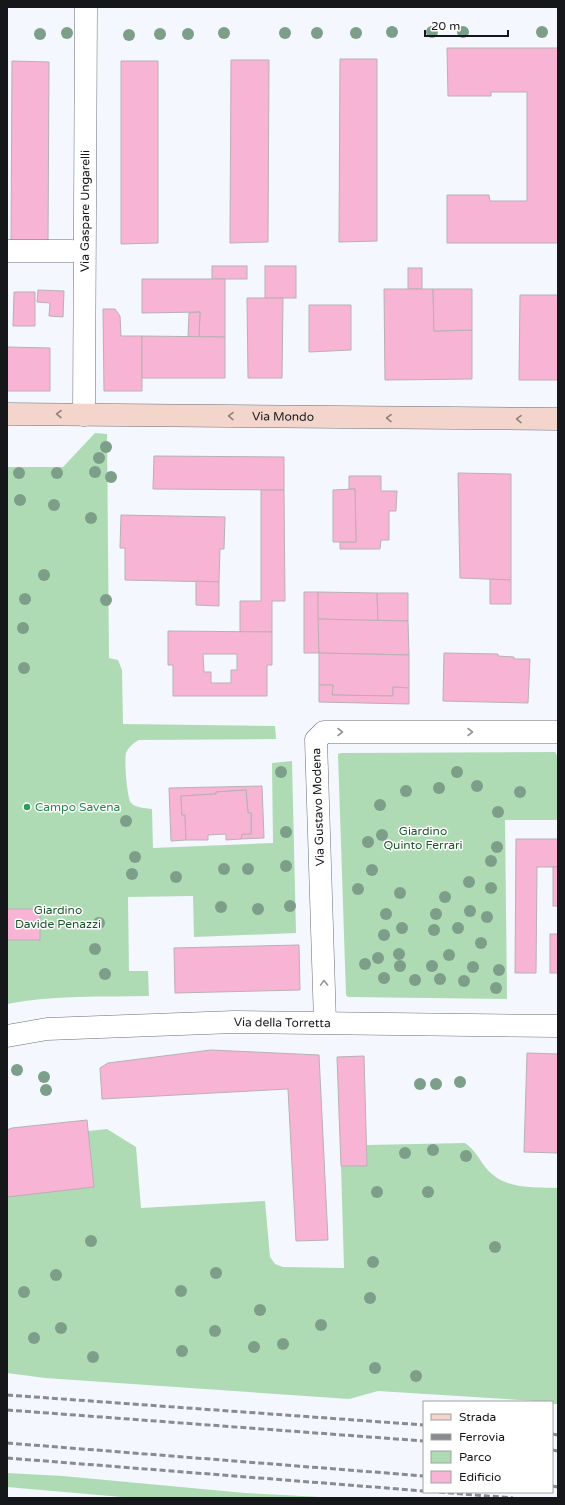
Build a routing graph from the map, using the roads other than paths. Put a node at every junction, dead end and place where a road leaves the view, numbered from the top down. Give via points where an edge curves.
1 (86, 7) edge
2 (7, 251) edge
3 (72, 251) dead end
4 (7, 414) edge
5 (84, 415) junction
6 (558, 419) edge
7 (558, 732) edge
8 (325, 1022) junction
9 (558, 1026) edge
10 (7, 1036) edge

1 - 5 street, Via Gaspare Ungarelli
2 - 3 street
5 -> 4 street, Via Mondo
6 -> 5 street, Via Mondo
8 -> 7 street, Via Gustavo Modena via 316,740 324,732
8 - 9 street, Via della Torretta
8 - 10 street, Via della Torretta via 98,1026 47,1029

